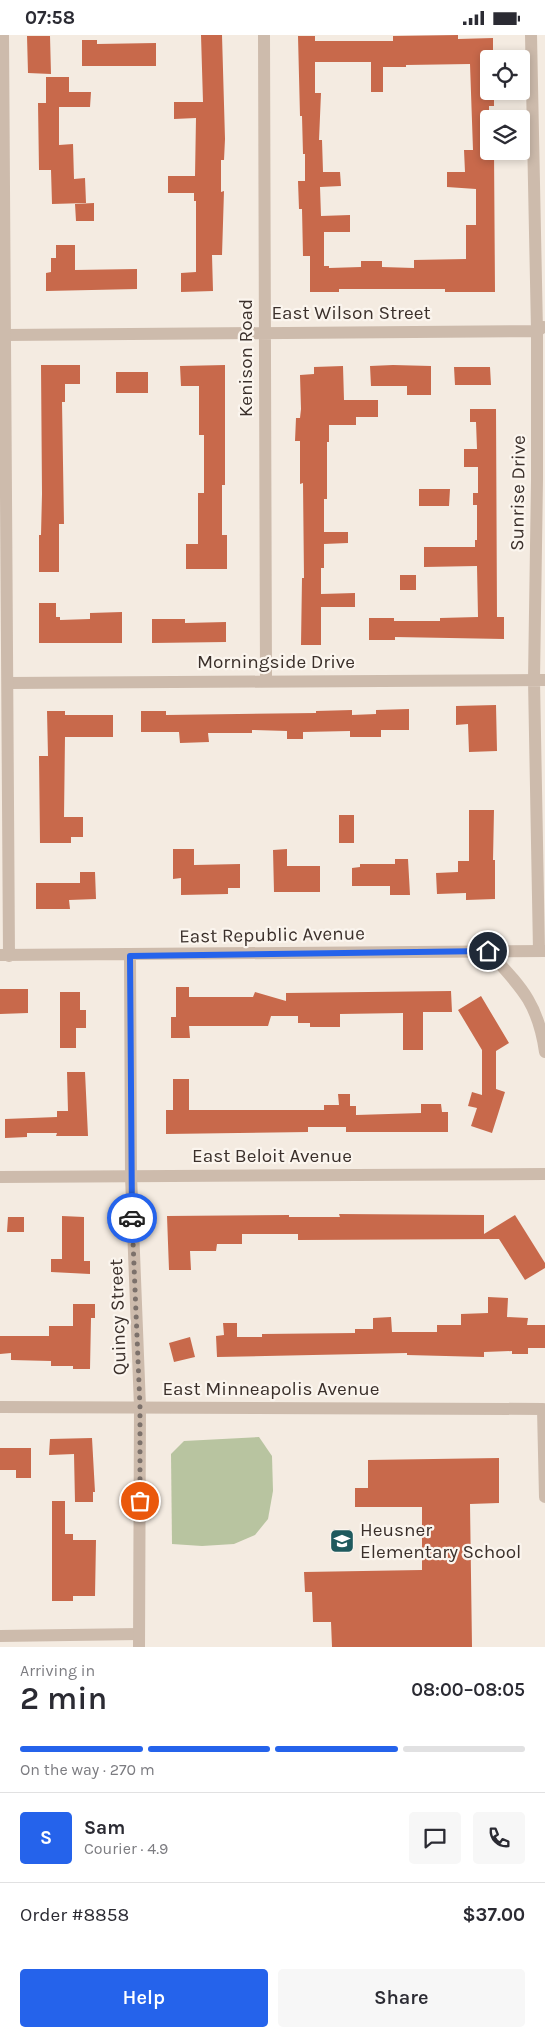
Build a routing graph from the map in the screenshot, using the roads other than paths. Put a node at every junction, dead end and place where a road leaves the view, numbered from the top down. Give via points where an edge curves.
1 (4, 35) edge
2 (264, 35) edge
3 (531, 35) edge
4 (2, 121) edge
5 (3, 327) edge
6 (541, 328) edge
7 (264, 332) junction
8 (541, 479) edge
9 (539, 680) edge
10 (266, 681) junction
11 (8, 683) junction
12 (488, 951) junction
13 (542, 951) edge
14 (5, 955) edge
15 (130, 956) junction
16 (545, 1051) edge
17 (545, 1174) edge
18 (131, 1176) junction
19 (0, 1177) edge
20 (0, 1407) edge
21 (140, 1407) junction
22 (545, 1497) edge
23 (0, 1636) edge
24 (139, 1641) edge

1 - 4 street
2 - 7 street, Kenison Road
3 - 6 street, Sunrise Drive
4 - 5 street
5 - 7 street, East Wilson Street
5 - 11 street
6 - 7 street, East Wilson Street
6 - 8 street, Sunrise Drive
7 - 10 street, Kenison Road
8 - 9 street, Sunrise Drive
9 - 10 street, Morningside Drive
9 - 13 street, Sunrise Drive
10 - 11 street, Morningside Drive
11 - 14 street
12 - 13 street, East Republic Avenue
12 - 15 street, East Republic Avenue
12 - 16 street via 519,985 535,1009
14 - 15 street, East Republic Avenue
15 - 18 street, Quincy Street
17 - 18 street, East Beloit Avenue
18 - 19 street, East Beloit Avenue
18 - 21 street, Quincy Street
20 - 21 street, East Minneapolis Avenue
21 - 22 street, East Minneapolis Avenue via 542,1409
21 - 24 street, Quincy Street
23 - 24 street

